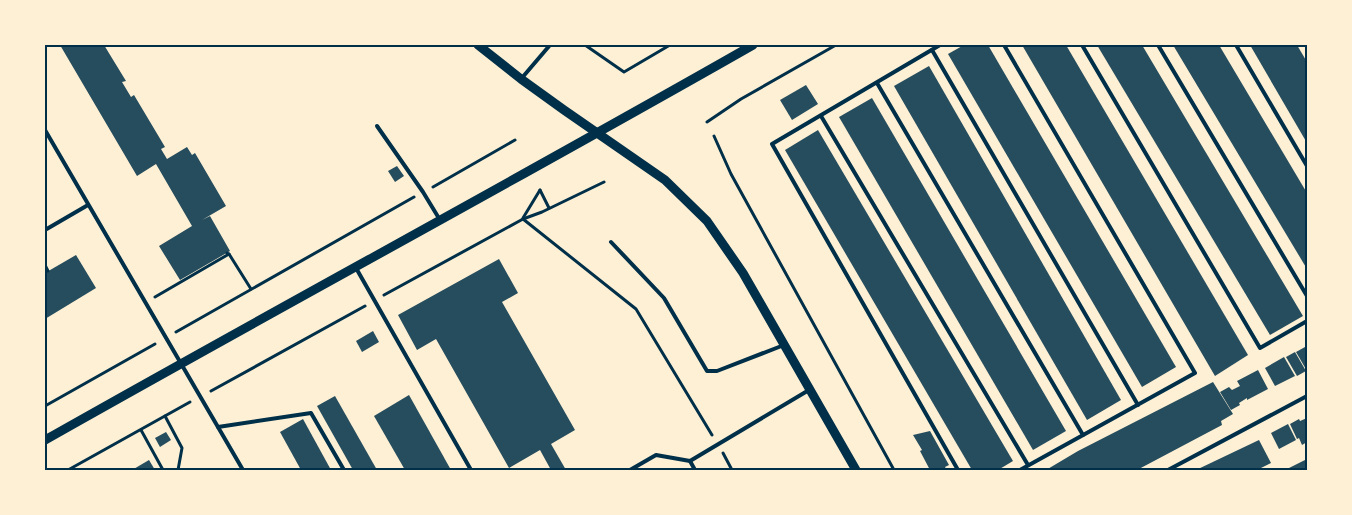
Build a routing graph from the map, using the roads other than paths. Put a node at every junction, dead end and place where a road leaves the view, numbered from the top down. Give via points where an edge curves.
1 (478, 45) edge
2 (550, 45) edge
3 (753, 45) edge
4 (940, 45) edge
5 (1004, 45) edge
6 (1082, 45) edge
7 (1158, 45) edge
8 (1236, 45) edge
9 (932, 50) junction
10 (520, 79) junction
11 (877, 83) junction
12 (821, 116) junction
13 (377, 126) dead end
14 (45, 130) edge
15 (598, 134) junction
16 (1307, 166) edge
17 (88, 205) junction
18 (440, 220) junction
19 (45, 230) edge
20 (611, 242) dead end
21 (356, 267) junction
22 (1307, 296) edge
23 (1307, 321) edge
24 (784, 344) junction
25 (181, 363) junction
26 (810, 390) junction
27 (1307, 396) edge
28 (1138, 405) junction
29 (218, 427) junction
30 (1084, 435) junction
31 (45, 440) edge
32 (690, 461) junction
33 (1028, 465) junction
34 (243, 470) edge
35 (344, 470) edge
36 (471, 470) edge
37 (630, 470) edge
38 (695, 470) edge
39 (856, 470) edge
40 (958, 470) edge
41 (1020, 470) edge
42 (1168, 470) edge

1 - 10 street
2 - 10 lane
3 - 15 street
4 - 9 lane
5 - 28 lane via 1196,373
6 - 23 lane via 1260,348
7 - 22 lane
8 - 16 lane
9 - 11 lane
9 - 28 lane
10 - 15 street
11 - 12 lane
11 - 30 lane
12 - 33 lane
12 - 40 lane via 772,144
13 - 18 lane
14 - 17 lane
15 - 18 street
15 - 24 street via 665,180 707,221 743,273
17 - 19 lane
17 - 25 lane
18 - 21 street
20 - 24 lane via 664,298 708,371 717,371
21 - 25 street
21 - 36 lane
24 - 26 street
25 - 29 lane
25 - 31 street
26 - 32 lane
26 - 39 street
27 - 42 lane
28 - 30 lane
29 - 34 lane
29 - 35 lane via 311,413
30 - 33 lane
32 - 37 lane via 656,455
32 - 38 lane
33 - 41 lane

